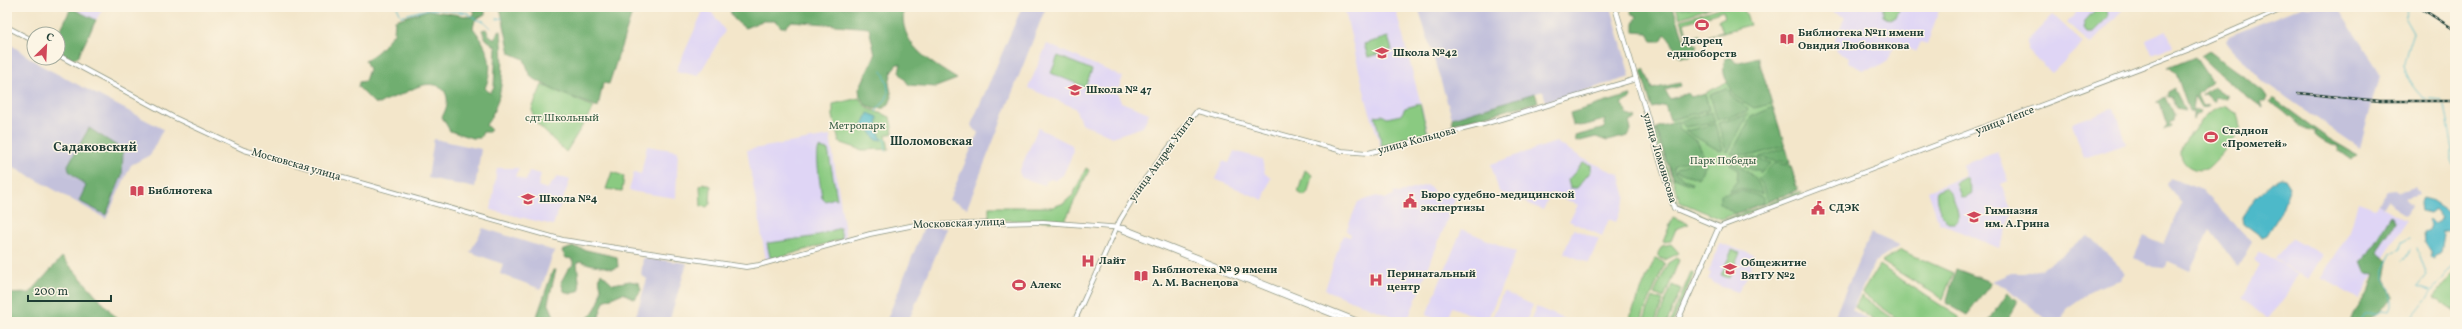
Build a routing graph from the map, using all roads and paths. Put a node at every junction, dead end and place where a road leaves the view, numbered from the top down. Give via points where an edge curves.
1 (1615, 7) edge
2 (2287, 7) edge
3 (7, 27) edge
4 (26, 38) edge
5 (66, 59) edge
6 (1636, 79) junction
7 (1197, 111) joint
8 (1719, 227) junction
9 (1115, 228) junction
10 (1074, 322) edge
11 (1351, 322) edge
12 (1361, 322) edge
13 (1678, 322) edge

1 - 6 highway, улица Ломоносова
2 - 8 main road, улица Лепсе via 2193,48
3 - 4 main road
5 - 9 main road, Московская улица via 180,121 244,150 550,236 727,265 760,265 870,234 915,225 1043,222
6 - 7 main road, улица Кольцова via 1488,122 1368,153 1342,151
6 - 8 highway, улица Ломоносова via 1674,208
7 - 9 main road, улица Андрея Упита via 1145,179
8 - 13 highway
9 - 10 main road, улица Андрея Упита
9 - 11 main road, Московская улица
9 - 12 main road, Московская улица via 1129,229

